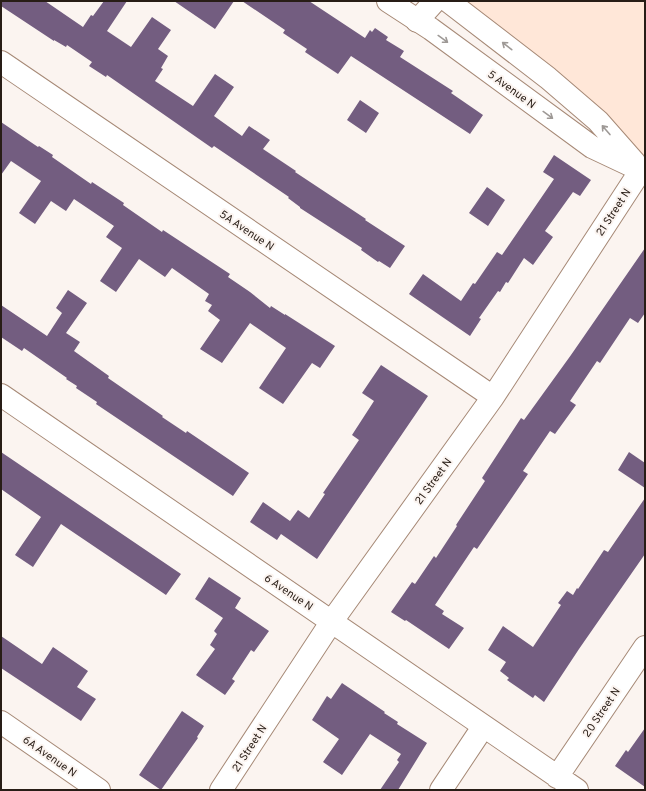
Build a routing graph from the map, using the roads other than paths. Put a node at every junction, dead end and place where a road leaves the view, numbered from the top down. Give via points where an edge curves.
1 (388, 1) edge
2 (435, 1) edge
3 (448, 1) edge
4 (418, 21) junction
5 (1, 62) edge
6 (643, 171) edge
7 (1, 395) edge
8 (493, 397) junction
9 (332, 621) junction
10 (645, 647) edge
11 (1, 722) edge
12 (483, 726) junction
13 (557, 777) junction
14 (99, 790) edge
15 (221, 790) edge
16 (441, 790) edge
17 (577, 790) edge

1 - 4 street, 5 Avenue N
2 - 4 street
6 -> 3 street via 598,121 548,78
4 -> 6 street, 5 Avenue N via 592,146
5 - 8 street, 5A Avenue N
6 - 8 street, 21 Street N
7 - 9 street, 6 Avenue N
8 - 9 street, 21 Street N
9 - 12 street, 6 Avenue N
9 - 15 street, 21 Street N
10 - 13 street, 20 Street N
11 - 14 street, 6A Avenue N
12 - 13 street, 6 Avenue N
12 - 16 street
13 - 17 street, 6 Avenue N

